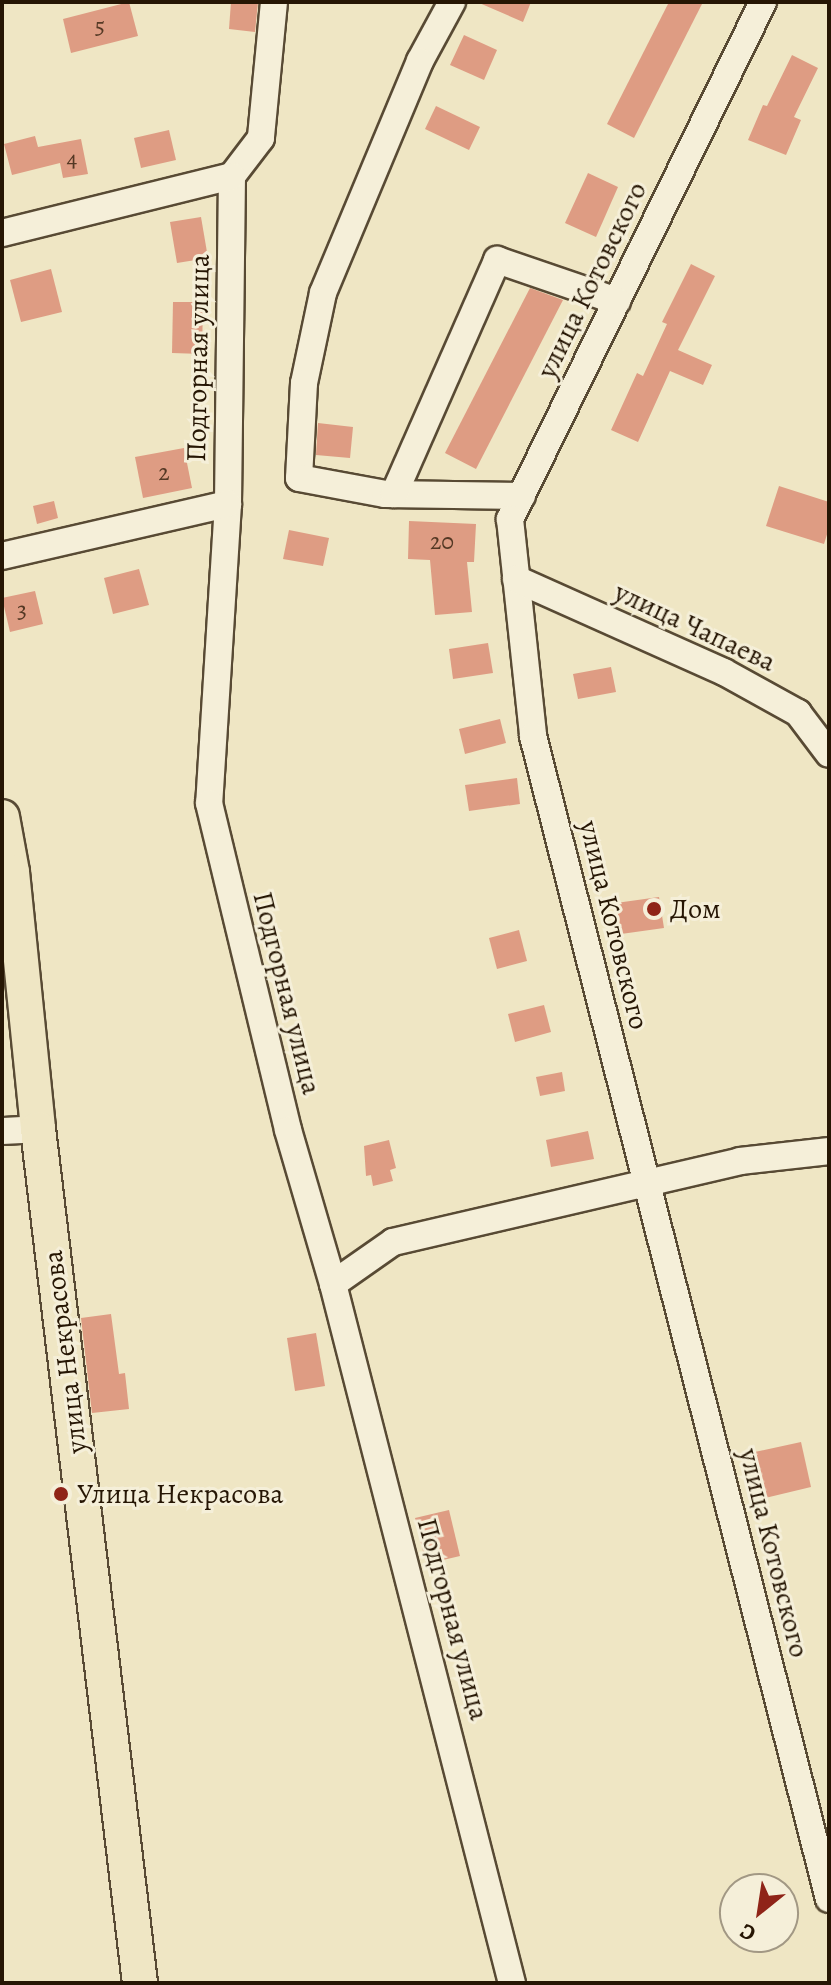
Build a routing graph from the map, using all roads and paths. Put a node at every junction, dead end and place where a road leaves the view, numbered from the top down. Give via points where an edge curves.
1 (274, 2) edge
2 (452, 2) edge
3 (763, 2) edge
4 (232, 176) junction
5 (2, 233) edge
6 (617, 301) junction
7 (394, 494) junction
8 (522, 496) junction
9 (228, 504) junction
10 (2, 556) edge
11 (516, 579) junction
12 (829, 754) edge
13 (2, 817) edge
14 (7, 872) edge
15 (38, 1129) junction
16 (2, 1131) edge
17 (829, 1151) edge
18 (647, 1183) junction
19 (333, 1284) junction
20 (829, 1899) edge
21 (140, 1983) edge
22 (512, 1983) edge

1 - 4 street via 261,138
2 - 7 street via 420,61 323,293 304,383 299,478
3 - 6 street, улица Котовского
4 - 5 street
4 - 9 street, Подгорная улица
6 - 7 street via 497,260
6 - 8 street, улица Котовского
7 - 8 street
8 - 11 street, улица Котовского via 510,519
9 - 10 street
9 - 19 street, Подгорная улица via 209,803 288,1130
11 - 12 street, улица Чапаева via 724,672 798,713
11 - 18 street, улица Котовского via 533,736
13 - 14 main road, улица Некрасова
14 - 15 main road, улица Некрасова
15 - 16 street
15 - 21 main road, улица Некрасова
17 - 18 street via 740,1161
18 - 19 street via 393,1242
18 - 20 street, улица Котовского
19 - 22 street, Подгорная улица

